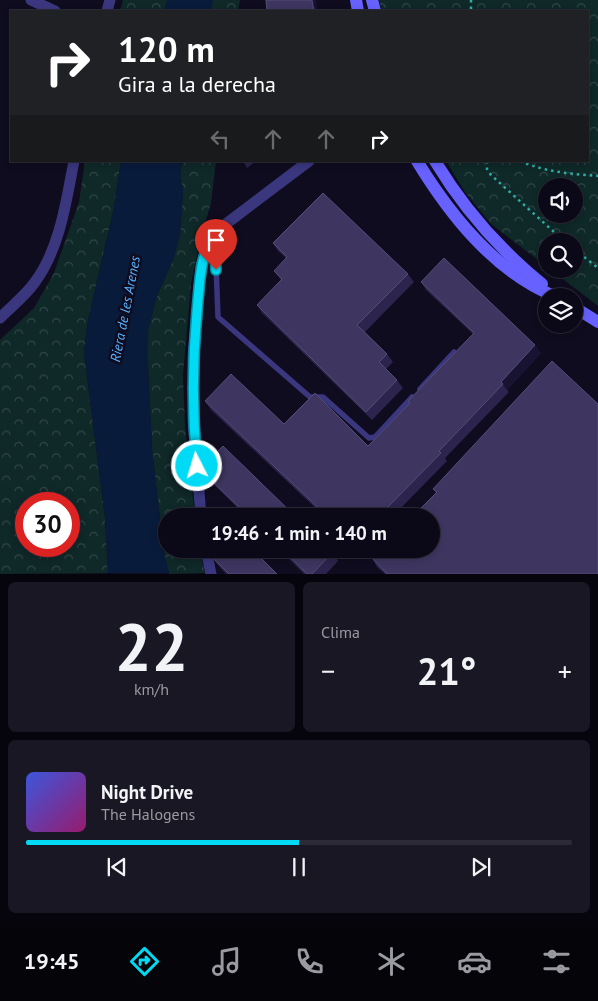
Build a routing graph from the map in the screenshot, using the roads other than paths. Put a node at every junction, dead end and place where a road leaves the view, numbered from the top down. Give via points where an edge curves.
1 (31, 0) edge
2 (53, 10) edge
3 (74, 162) edge
4 (308, 162) edge
5 (418, 162) edge
6 (436, 162) edge
7 (214, 233) junction
8 (548, 288) edge
9 (538, 289) edge
10 (583, 312) edge
11 (0, 318) edge
12 (598, 322) edge
13 (454, 352) edge
14 (201, 508) edge
15 (208, 558) edge
16 (211, 574) edge

1 - 2 street
3 - 11 street via 67,201 51,256 35,283
4 - 7 street
5 - 9 main road via 435,191 482,246
6 - 8 main road via 471,214 494,240
7 - 13 lane via 218,317 310,398 323,397 369,438 375,437
7 - 14 street via 201,266 193,357 193,419
10 - 12 main road
15 - 16 street

